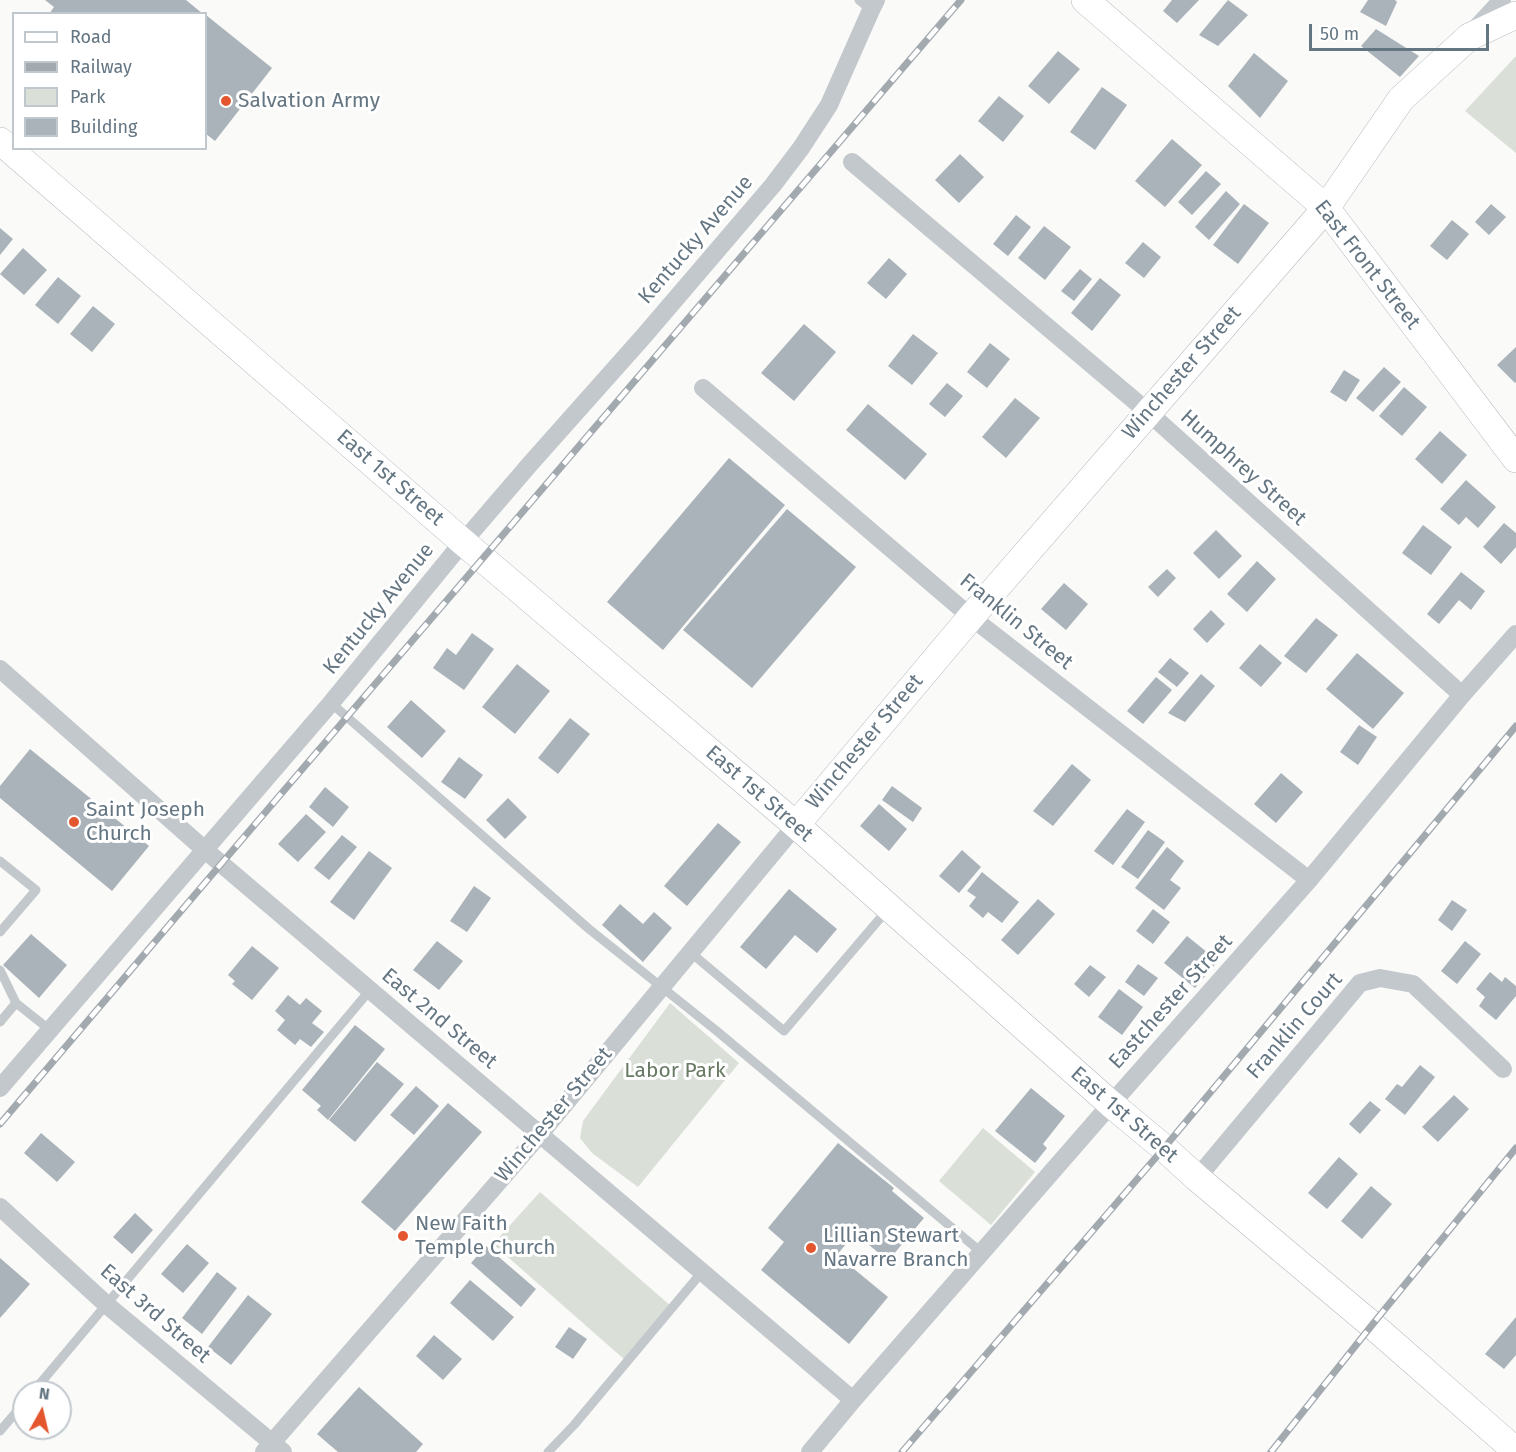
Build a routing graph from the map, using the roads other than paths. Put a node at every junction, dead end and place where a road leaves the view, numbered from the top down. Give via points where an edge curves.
1 (1085, 0) edge
2 (1502, 0) edge
3 (869, 3) edge
4 (1516, 15) edge
5 (1469, 37) junction
6 (0, 141) edge
7 (852, 162) dead end
8 (1326, 208) junction
9 (703, 388) dead end
10 (1148, 412) junction
11 (1516, 459) edge
12 (463, 542) junction
13 (971, 617) junction
14 (1516, 634) edge
15 (0, 669) edge
16 (1462, 695) junction
17 (332, 703) junction
18 (796, 825) junction
19 (205, 850) junction
20 (0, 861) edge
21 (1309, 880) junction
22 (889, 908) junction
23 (0, 932) edge
24 (690, 952) junction
25 (0, 970) edge
26 (661, 987) junction
27 (370, 990) junction
28 (16, 1003) junction
29 (0, 1022) edge
30 (50, 1030) junction
31 (1503, 1069) dead end
32 (3, 1079) edge
33 (1111, 1104) junction
34 (540, 1134) junction
35 (1197, 1178) junction
36 (0, 1207) edge
37 (981, 1252) junction
38 (702, 1272) junction
39 (107, 1305) junction
40 (43, 1380) edge
41 (852, 1400) junction
42 (12, 1417) edge
43 (0, 1431) edge
44 (273, 1449) edge
45 (1516, 1451) edge
46 (548, 1452) edge
47 (810, 1452) edge

1 - 8 street, East Front Street
2 - 5 street, Winchester Street
3 - 12 street, Kentucky Avenue via 829,105 801,148 643,337
4 - 5 street, Winchester Street
5 - 8 street, Winchester Street via 1401,99
6 - 12 street, East 1st Street
7 - 10 street, Humphrey Street
8 - 10 street, Winchester Street
8 - 11 street, East Front Street
9 - 13 street, Franklin Street
10 - 13 street, Winchester Street
10 - 16 street, Humphrey Street
12 - 17 street, Kentucky Avenue
12 - 18 street, East 1st Street
13 - 18 street, Winchester Street
13 - 21 street, Franklin Street
14 - 16 street, Eastchester Street
15 - 19 street, East 2nd Street
16 - 21 street, Eastchester Street
17 - 19 street, Kentucky Avenue
17 - 26 lane via 589,929
18 - 22 street, East 1st Street
18 - 24 street, Winchester Street
19 - 27 street, East 2nd Street
19 - 30 street, Kentucky Avenue
20 - 23 lane via 36,890
21 - 33 street, Eastchester Street
22 - 24 lane via 784,1031
22 - 33 street, East 1st Street
24 - 26 street, Winchester Street
25 - 28 lane
26 - 34 street, Winchester Street
26 - 37 lane
27 - 34 street, East 2nd Street
27 - 39 lane
28 - 29 lane
28 - 30 lane
30 - 32 street, Kentucky Avenue
31 - 35 street, Franklin Court via 1413,984 1380,978 1360,983
33 - 35 street, East 1st Street
33 - 37 street, Eastchester Street
34 - 38 street, East 2nd Street
34 - 44 street, Winchester Street
35 - 45 street, East 1st Street
36 - 39 street, East 3rd Street
37 - 41 street, Eastchester Street
38 - 41 street, East 2nd Street
38 - 46 lane
39 - 40 lane
39 - 44 street, East 3rd Street
41 - 47 street, Eastchester Street
42 - 43 lane

